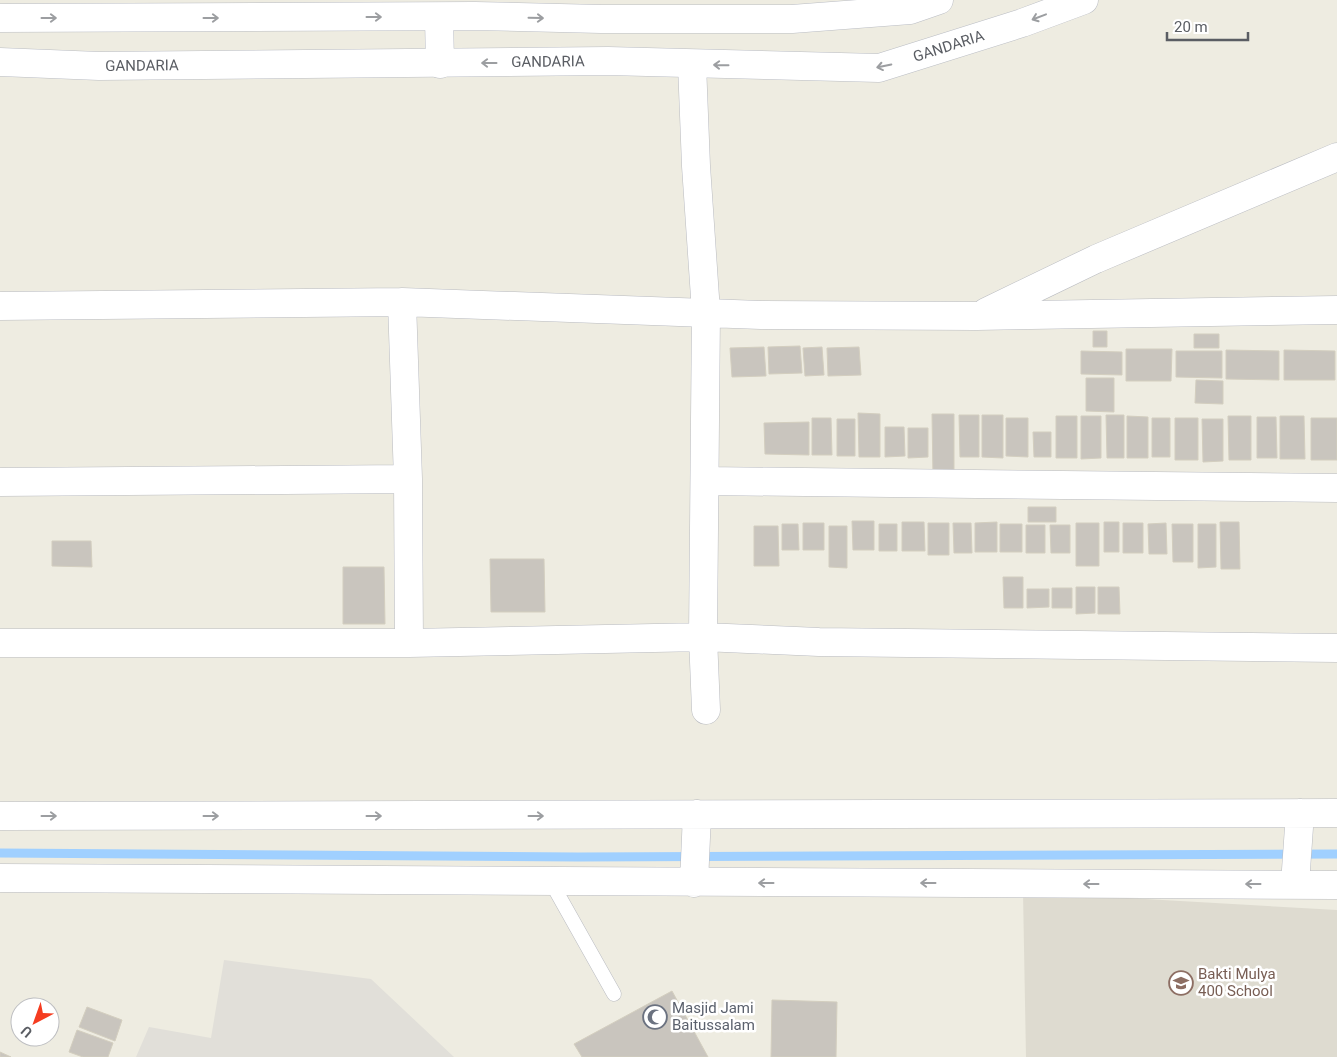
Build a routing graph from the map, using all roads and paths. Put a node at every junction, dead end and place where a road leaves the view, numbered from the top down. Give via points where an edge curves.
1 (939, 0) edge
2 (1084, 0) edge
3 (908, 5) edge
4 (439, 17) junction
5 (0, 18) edge
6 (0, 62) edge
7 (440, 64) junction
8 (692, 64) junction
9 (1337, 157) edge
10 (402, 302) junction
11 (0, 306) edge
12 (1337, 310) edge
13 (706, 312) junction
14 (977, 316) junction
15 (408, 479) junction
16 (706, 481) junction
17 (0, 482) edge
18 (1337, 488) edge
19 (703, 637) junction
20 (0, 643) edge
21 (409, 643) junction
22 (1337, 648) edge
23 (706, 710) dead end
24 (1337, 813) edge
25 (0, 816) edge
26 (1299, 823) junction
27 (696, 825) junction
28 (694, 875) junction
29 (0, 878) edge
30 (551, 882) junction
31 (1295, 882) junction
32 (1337, 884) edge
33 (614, 994) dead end

1 - 3 street
2 -> 8 street, GANDARIA via 879,68
4 -> 3 street via 792,20
5 -> 4 street
4 - 7 street
6 - 7 street, GANDARIA via 99,66
8 -> 7 street, GANDARIA via 608,61
8 - 13 street
9 - 14 street via 1096,259
10 - 11 street
10 - 13 street
10 - 15 street
12 - 14 street
13 - 14 street
13 - 16 street
15 - 17 street
15 - 21 street
16 - 18 street
16 - 19 street
19 - 21 street
19 - 22 street via 819,642
19 - 23 street
20 - 21 street
24 - 26 street
25 -> 27 street via 580,816
26 - 27 street
26 - 31 street
27 - 28 street
28 - 30 street
31 -> 28 street
29 - 30 street
30 - 33 lane
31 - 32 street

